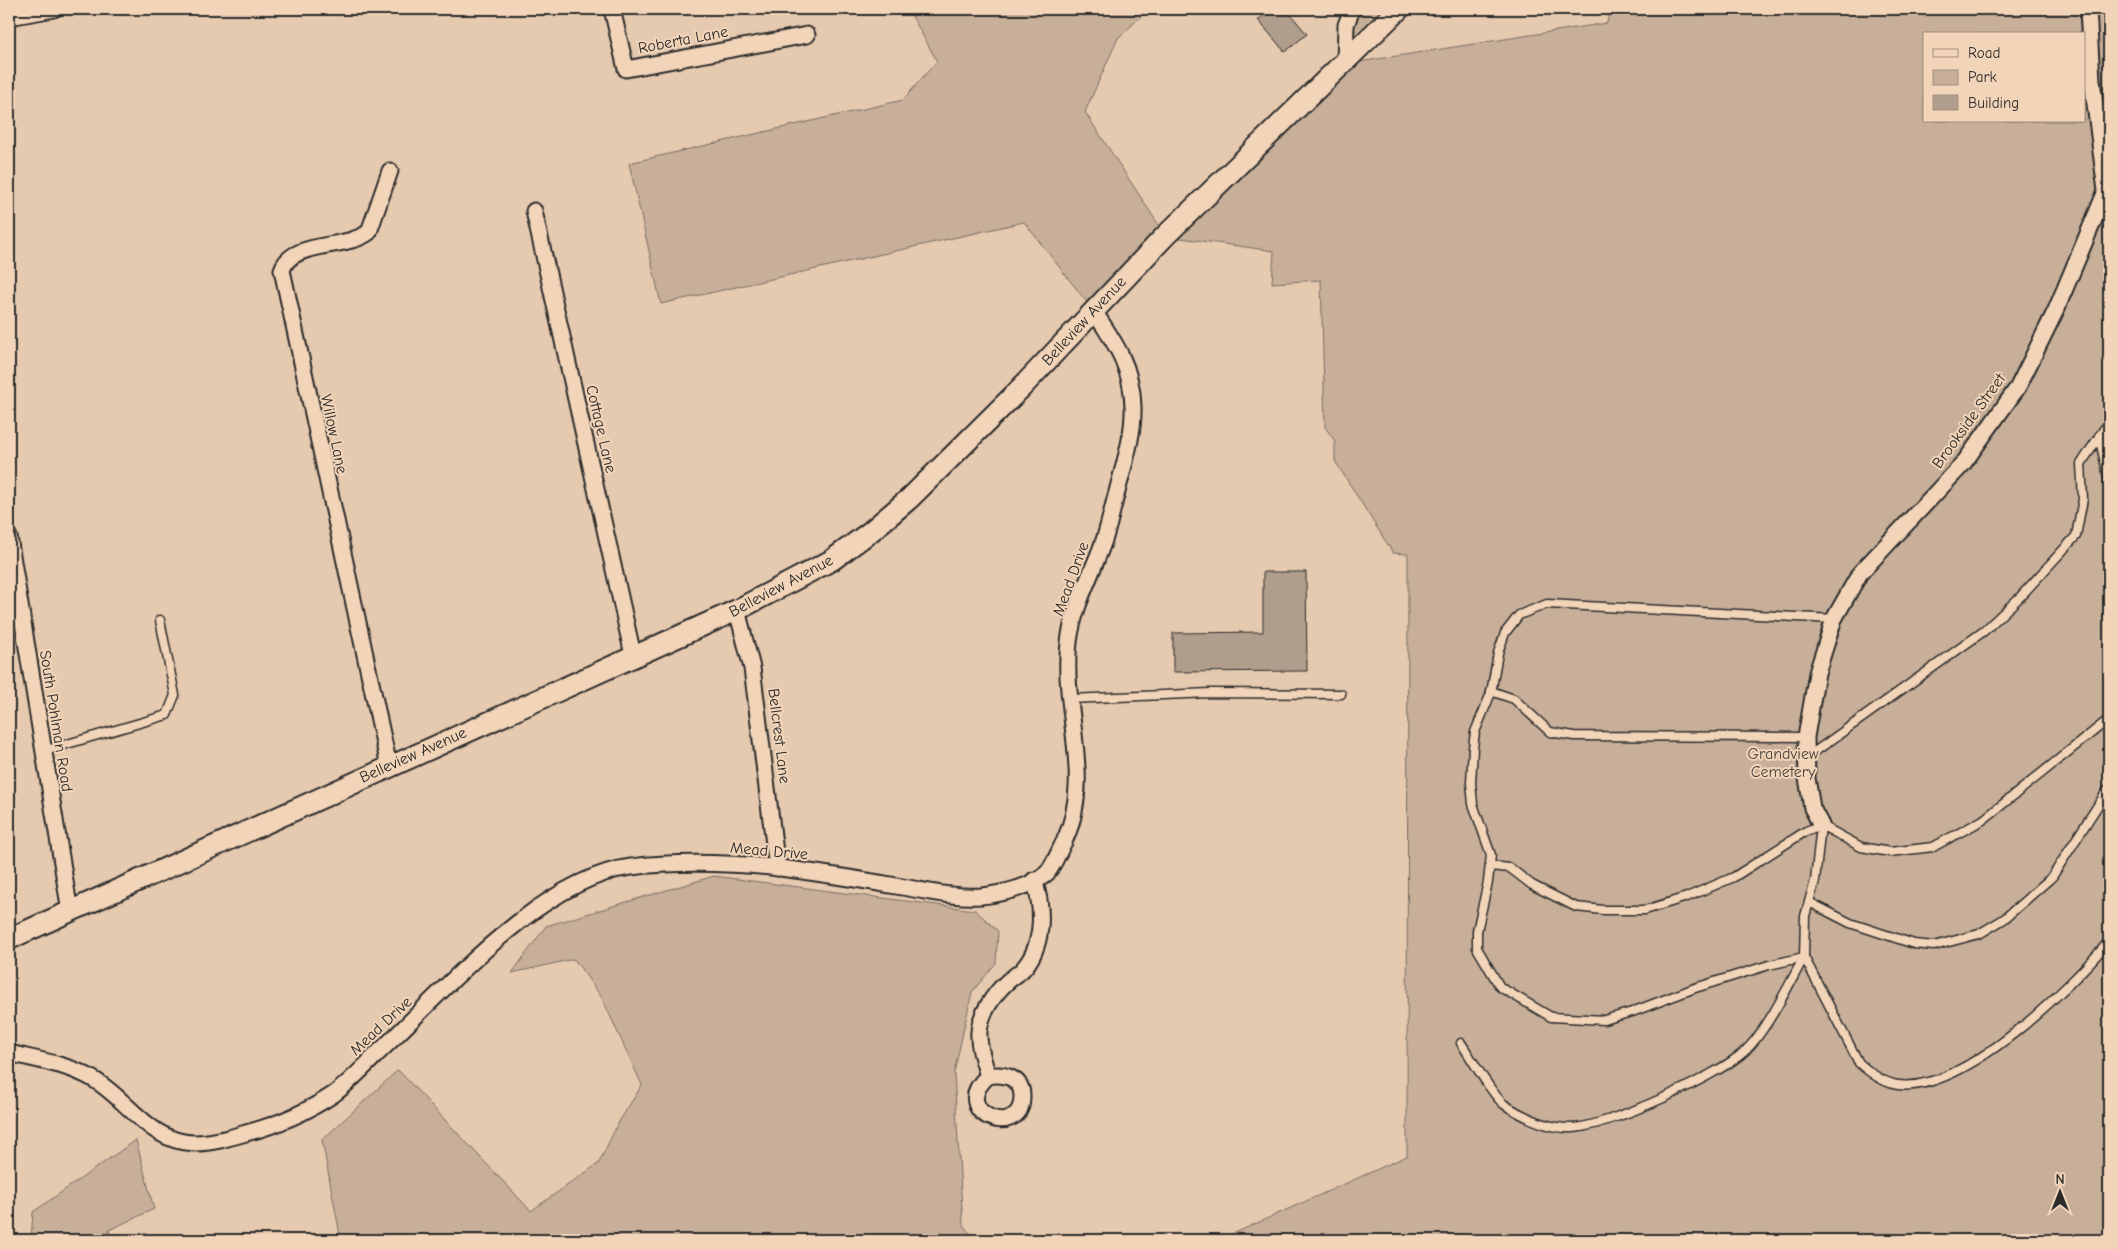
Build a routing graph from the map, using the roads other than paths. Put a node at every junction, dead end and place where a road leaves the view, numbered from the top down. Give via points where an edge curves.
1 (54, 9) edge
2 (612, 9) edge
3 (1352, 9) edge
4 (1399, 9) edge
5 (2088, 9) edge
6 (9, 17) edge
7 (806, 35) dead end
8 (1345, 64) junction
9 (2105, 154) edge
10 (390, 172) dead end
11 (534, 211) dead end
12 (1093, 310) junction
13 (2109, 424) edge
14 (2099, 436) junction
15 (2109, 481) edge
16 (9, 537) edge
17 (737, 610) junction
18 (1834, 619) junction
19 (160, 620) dead end
20 (633, 655) junction
21 (1491, 691) junction
22 (1341, 694) dead end
23 (1070, 699) junction
24 (2109, 719) edge
25 (1806, 737) junction
26 (43, 751) junction
27 (1806, 758) junction
28 (388, 766) junction
29 (2109, 788) edge
30 (1821, 825) junction
31 (1490, 866) junction
32 (777, 868) junction
33 (1034, 880) junction
34 (1809, 902) junction
35 (70, 912) junction
36 (9, 939) edge
37 (2109, 941) edge
38 (1804, 957) junction
39 (1461, 1043) dead end
40 (9, 1053) edge
41 (988, 1076) dead end

1 - 6 street
2 - 7 street, Roberta Lane via 626,69
3 - 8 street via 1346,25
4 - 8 street, Belleview Avenue
5 - 9 street, Brookside Street via 2092,80
8 - 12 street, Belleview Avenue
9 - 18 street, Brookside Street via 2106,191 2056,310 2018,386 1963,464 1860,573
10 - 28 street, Willow Lane via 369,232 353,240 298,252 284,262 282,270
11 - 20 street, Cottage Lane
12 - 17 street, Belleview Avenue via 1019,390 910,498 870,532 832,560
12 - 23 street, Mead Drive via 1123,355 1133,402 1132,427 1105,539 1073,620 1068,645
13 - 14 lane
14 - 15 lane
14 - 27 lane via 2081,464 2083,499 2076,536 1984,631
16 - 26 street, South Pohlman Road
17 - 20 street, Belleview Avenue
17 - 32 street, Bellcrest Lane via 752,668
18 - 21 lane via 1547,604 1519,615 1505,633
18 - 25 street, Brookside Street via 1817,674
19 - 26 lane via 175,695 167,715
20 - 28 street, Belleview Avenue
21 - 25 lane via 1514,699 1550,732 1574,736
21 - 31 lane via 1475,732 1471,783 1473,804 1491,855
22 - 23 lane
23 - 33 street, Mead Drive via 1078,779 1077,805 1072,826 1058,854 1046,873
24 - 30 lane via 1983,820 1933,847 1890,852 1861,847
25 - 27 street, Brookside Street
26 - 35 street, South Pohlman Road
27 - 30 street, Brookside Street via 1812,808
28 - 35 street, Belleview Avenue
29 - 34 lane via 2052,877 2004,919 1978,934 1934,946 1914,944 1850,923
30 - 31 lane via 1806,831 1734,877 1645,910 1576,907 1532,885 1510,868
30 - 34 lane via 1815,881
31 - 38 lane via 1477,931 1477,948 1500,986 1551,1018 1604,1020 1735,976
32 - 33 street, Mead Drive via 955,895 1000,893
32 - 40 street, Mead Drive via 680,863 636,867 602,874 577,884 547,902 461,973 337,1092 271,1126 214,1141 192,1143 168,1138 82,1073
33 - 41 street via 1040,913 1036,947 1021,971 993,998 979,1030
34 - 38 lane via 1805,916
35 - 36 street, Belleview Avenue
37 - 38 lane via 2082,973 1974,1063 1934,1081 1898,1085 1872,1074 1859,1063
38 - 39 lane via 1747,1050 1724,1068 1612,1120 1573,1128 1557,1127 1503,1104

